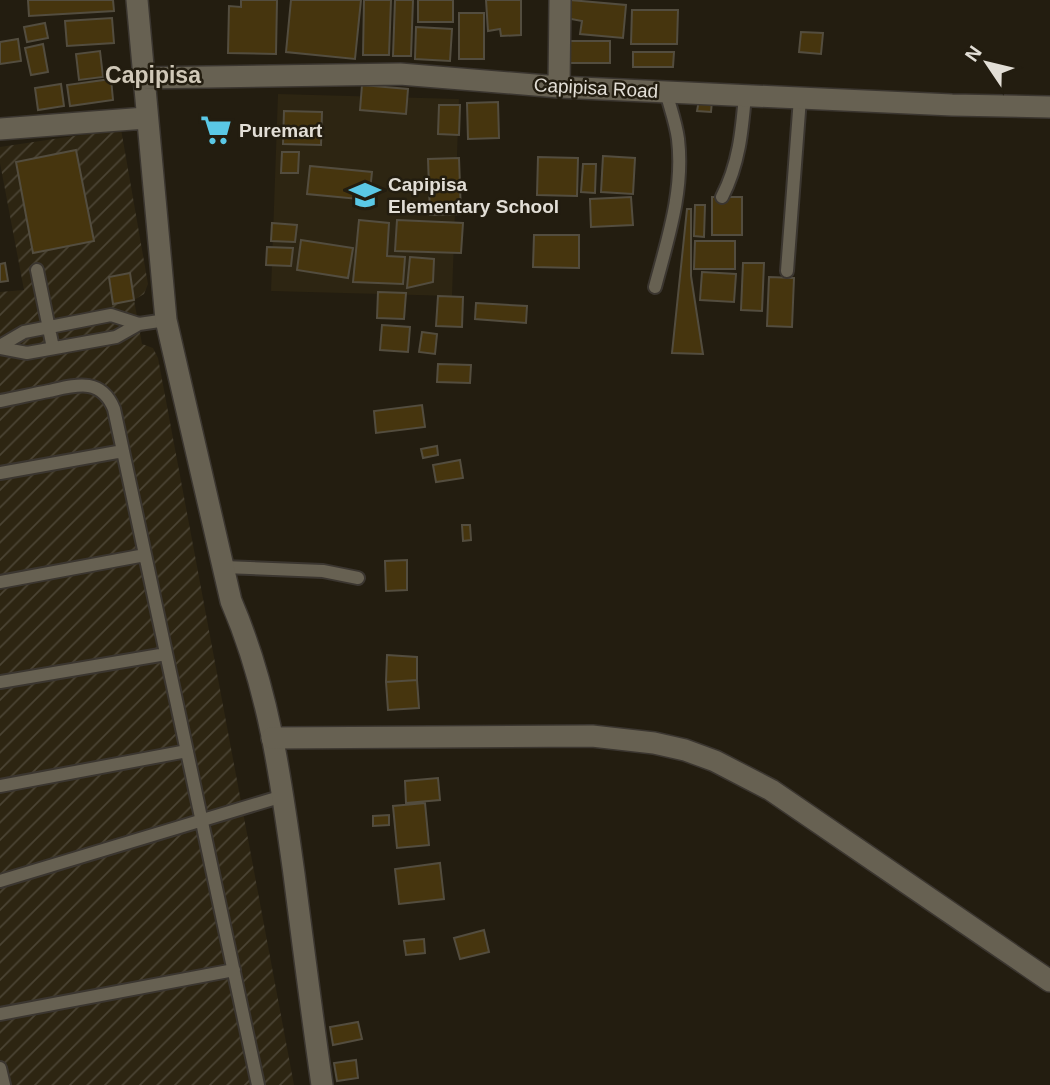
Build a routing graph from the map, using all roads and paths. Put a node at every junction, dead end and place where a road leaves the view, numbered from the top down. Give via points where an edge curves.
1 (138, 0) edge
2 (560, 0) edge
3 (143, 78) junction
4 (559, 87) junction
5 (666, 92) junction
6 (745, 95) junction
7 (800, 98) junction
8 (1050, 107) edge
9 (146, 118) junction
10 (0, 129) edge
11 (722, 197) dead end
12 (37, 270) dead end
13 (787, 271) dead end
14 (655, 287) dead end
15 (166, 320) junction
16 (139, 324) junction
17 (49, 328) junction
18 (0, 347) edge
19 (53, 348) junction
20 (0, 401) edge
21 (123, 451) junction
22 (0, 473) edge
23 (145, 555) junction
24 (223, 567) junction
25 (358, 578) dead end
26 (0, 582) edge
27 (166, 654) junction
28 (0, 682) edge
29 (272, 738) junction
30 (187, 751) junction
31 (0, 786) edge
32 (283, 796) junction
33 (202, 821) junction
34 (0, 881) edge
35 (234, 970) junction
36 (1050, 981) edge
37 (0, 1014) edge
38 (0, 1068) edge
39 (4, 1085) edge
40 (258, 1085) edge
41 (322, 1085) edge

1 - 3 street
2 - 4 street
3 - 4 street, Capipisa Road via 400,74
3 - 9 street
4 - 5 street, Capipisa Road
5 - 6 street, Capipisa Road
5 - 14 lane via 677,137 679,173 677,205
6 - 7 street, Capipisa Road
6 - 11 lane via 738,153
7 - 8 street, Capipisa Road
7 - 13 lane
9 - 10 street
9 - 15 street
12 - 17 lane
15 - 16 lane
15 - 24 street
16 - 17 lane via 111,315
16 - 19 lane via 116,337
17 - 18 lane via 24,332
17 - 19 lane
18 - 19 lane via 27,353
20 - 21 lane via 76,384 93,386 111,402
21 - 22 lane
21 - 23 lane
23 - 26 lane
23 - 27 lane
24 - 25 lane via 324,571
24 - 29 street via 262,688
27 - 28 lane
27 - 30 lane
29 - 32 street
29 - 36 street via 592,736 685,750 771,790
30 - 31 lane
30 - 33 lane
32 - 33 lane
32 - 41 street
33 - 34 lane
33 - 35 lane
35 - 37 lane
35 - 40 lane
38 - 39 lane

